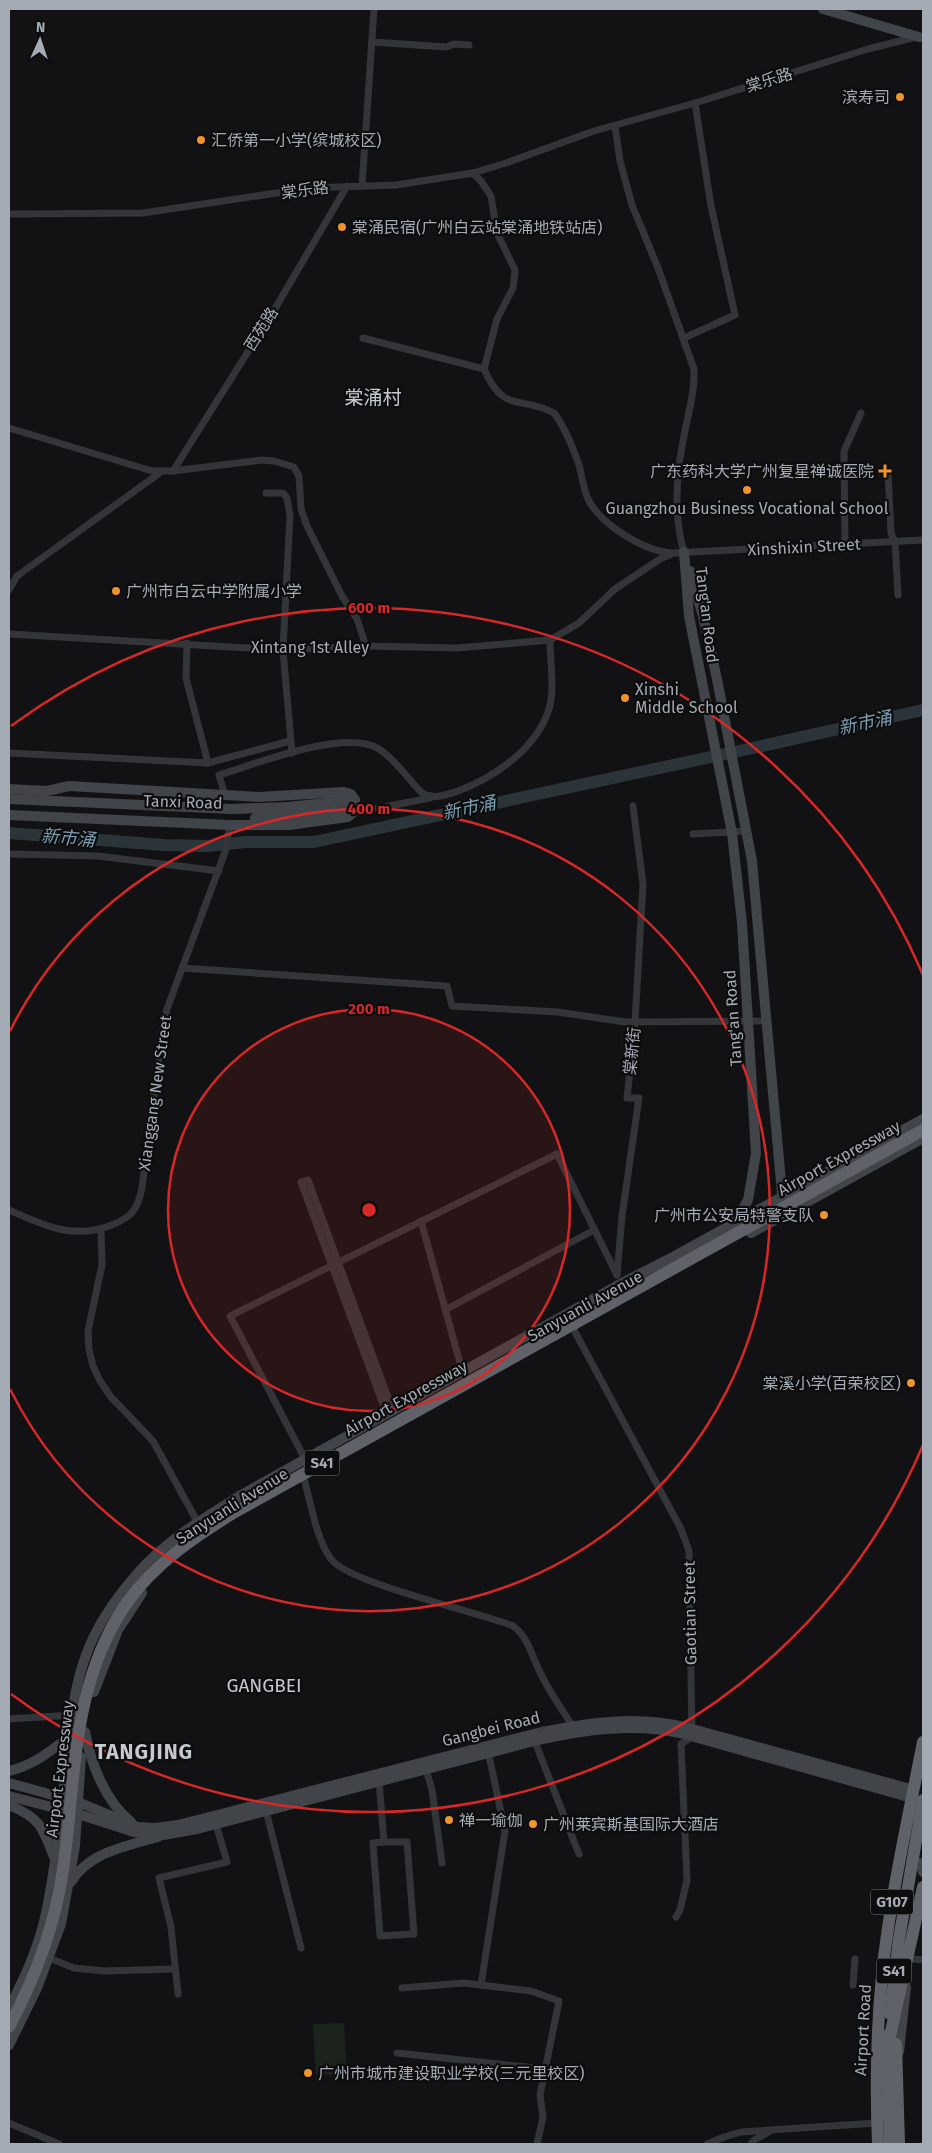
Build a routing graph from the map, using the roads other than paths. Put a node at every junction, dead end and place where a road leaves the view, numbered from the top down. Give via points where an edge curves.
1 (374, 9) edge
2 (823, 9) edge
3 (921, 36) edge
4 (372, 42) junction
5 (469, 45) dead end
6 (695, 103) junction
7 (615, 126) junction
8 (473, 173) junction
9 (347, 186) junction
10 (362, 186) junction
11 (9, 214) edge
12 (363, 338) dead end
13 (684, 338) junction
14 (484, 369) junction
15 (861, 413) dead end
16 (9, 428) edge
17 (173, 471) junction
18 (161, 472) junction
19 (888, 474) dead end
20 (266, 493) dead end
21 (923, 540) edge
22 (895, 542) junction
23 (845, 545) junction
24 (684, 552) junction
25 (9, 590) edge
26 (898, 596) dead end
27 (9, 634) edge
28 (550, 640) junction
29 (187, 644) junction
30 (366, 646) junction
31 (283, 650) junction
32 (290, 741) junction
33 (9, 753) edge
34 (292, 753) junction
35 (208, 762) junction
36 (9, 789) edge
37 (225, 796) junction
38 (432, 797) junction
39 (9, 799) edge
40 (355, 805) junction
41 (633, 806) dead end
42 (333, 807) junction
43 (9, 809) edge
44 (9, 815) edge
45 (230, 825) junction
46 (747, 831) junction
47 (732, 833) junction
48 (693, 834) dead end
49 (9, 854) edge
50 (219, 871) junction
51 (182, 968) junction
52 (766, 1021) junction
53 (635, 1022) junction
54 (749, 1022) junction
55 (923, 1119) edge
56 (923, 1130) edge
57 (923, 1138) edge
58 (782, 1198) junction
59 (9, 1210) edge
60 (784, 1214) junction
61 (421, 1221) junction
62 (734, 1224) junction
63 (101, 1229) junction
64 (594, 1230) junction
65 (335, 1264) junction
66 (618, 1280) junction
67 (445, 1310) junction
68 (574, 1330) junction
69 (461, 1374) junction
70 (386, 1415) junction
71 (386, 1433) junction
72 (306, 1460) junction
73 (304, 1479) junction
74 (198, 1523) junction
75 (72, 1718) junction
76 (9, 1719) edge
77 (85, 1728) junction
78 (575, 1729) junction
79 (692, 1733) junction
80 (69, 1737) junction
81 (533, 1738) junction
82 (923, 1742) edge
83 (487, 1749) junction
84 (425, 1765) junction
85 (9, 1771) edge
86 (379, 1781) junction
87 (9, 1783) edge
88 (9, 1796) edge
89 (918, 1796) edge
90 (62, 1798) junction
91 (78, 1802) junction
92 (9, 1804) edge
93 (61, 1809) junction
94 (266, 1811) junction
95 (78, 1814) junction
96 (216, 1824) junction
97 (138, 1827) junction
98 (168, 1834) junction
99 (384, 1842) junction
100 (923, 1847) edge
101 (579, 1854) dead end
102 (55, 1858) junction
103 (442, 1863) dead end
104 (917, 1866) edge
105 (68, 1887) junction
106 (923, 1887) edge
107 (923, 1908) edge
108 (676, 1917) dead end
109 (301, 1948) dead end
110 (49, 1958) junction
111 (855, 1959) dead end
112 (907, 1959) junction
113 (923, 1960) edge
114 (175, 1969) junction
115 (481, 1985) junction
116 (853, 1986) dead end
117 (402, 1988) dead end
118 (178, 1994) dead end
119 (10, 2001) edge
120 (880, 2007) junction
121 (9, 2027) edge
122 (9, 2045) edge
123 (888, 2045) junction
124 (397, 2053) dead end
125 (545, 2069) junction
126 (9, 2123) edge
127 (877, 2123) junction
128 (771, 2130) junction
129 (59, 2144) edge
130 (537, 2144) edge
131 (707, 2144) edge
132 (751, 2144) edge
133 (878, 2144) edge
134 (890, 2144) edge
135 (899, 2144) edge

1 - 4 street
2 - 3 main road
3 - 6 street, 棠乐路 via 868,48
4 - 5 street via 446,47
4 - 10 street
6 - 7 street, 棠乐路
6 - 13 street via 711,206 735,315
7 - 8 street, 棠乐路
7 - 13 street via 632,205
8 - 10 street, 棠乐路 via 410,183
8 - 14 street via 490,196 498,233 516,270 513,288 497,319
9 - 10 street, 棠乐路
9 - 11 street, 棠乐路 via 310,188 143,213
9 - 17 street, 西苑路
12 - 14 street
13 - 24 street via 694,369 694,382 680,457 678,507
14 - 24 street via 506,400 548,410 557,418 574,452 589,501 601,515 646,547
15 - 23 street via 844,451
16 - 18 street via 145,470
17 - 18 street
17 - 30 street via 262,460 294,467 299,476 301,509 306,526 357,618
18 - 25 street via 17,576
19 - 22 street via 891,533
20 - 31 street via 282,493 287,498 290,515
21 - 22 street, Xinshixin Street
22 - 23 street, Xinshixin Street
22 - 26 street
23 - 24 street, Xinshixin Street
24 - 28 street via 666,556 651,565 606,596 579,623
24 - 46 main road, Tang'an Road via 704,616
24 - 47 main road, Tang'an Road via 689,616
27 - 29 street, Xintang 1st Alley
28 - 30 street, Xintang 1st Alley via 458,648
28 - 38 street via 550,704 534,735 490,776 452,793
29 - 31 street, Xintang 1st Alley
29 - 35 street via 186,678
30 - 31 street, Xintang 1st Alley
31 - 32 street
32 - 34 street
32 - 35 street
33 - 35 street
34 - 37 street via 219,775
34 - 38 street via 340,742 374,746 389,757 422,793
36 - 37 main road via 47,791 68,786
37 - 40 main road via 344,792 351,794
38 - 40 street via 379,808
39 - 42 main road, Tanxi Road via 231,809
40 - 42 main road, Tanxi Road
40 - 45 main road via 348,817 325,821
41 - 53 street, 棠新街 via 643,884
42 - 43 main road, Tanxi Road via 278,818 230,819
44 - 45 main road
45 - 50 street, Xianggang New Street
46 - 47 street
46 - 52 main road, Tang'an Road via 756,894
47 - 48 street
47 - 54 main road, Tang'an Road
49 - 50 street via 98,856
50 - 51 street, Xianggang New Street
51 - 53 street via 447,986 452,1006 558,1012
51 - 63 street, Xianggang New Street via 164,1024 139,1202 126,1218
52 - 54 street
52 - 58 main road, Tang'an Road
53 - 54 street
53 - 66 street, 棠新街 via 627,1098 638,1098 622,1216
54 - 62 main road, Tang'an Road via 756,1153 749,1195
55 - 58 main road, Sanyuanli Avenue
56 - 121 highway, Airport Expressway / S41, bridge via 235,1512 194,1538 153,1572 113,1625 88,1683 55,1909 38,1966
57 - 60 main road, Sanyuanli Avenue
58 - 60 main road, Tang'an Road
58 - 62 main road, Sanyuanli Avenue
59 - 63 street, Xianggang New Street via 63,1230 87,1232
60 - 68 main road, Sanyuanli Avenue
61 - 64 street via 557,1154
61 - 65 street
61 - 67 street
62 - 66 main road, Sanyuanli Avenue
63 - 74 street via 102,1265 88,1331 93,1366 111,1397 153,1442
64 - 66 street
64 - 67 street
65 - 65 street via 308,1180 301,1182
65 - 70 street
65 - 72 street via 230,1316
66 - 69 main road, Sanyuanli Avenue
67 - 69 street
68 - 71 main road, Sanyuanli Avenue
68 - 79 street, Gaotian Street via 689,1551
69 - 70 main road, Sanyuanli Avenue
70 - 71 main road
70 - 72 main road, Sanyuanli Avenue
71 - 73 main road, Sanyuanli Avenue
72 - 74 main road, Sanyuanli Avenue via 241,1495
73 - 77 main road, Sanyuanli Avenue via 206,1538 169,1565 146,1588 110,1647 94,1689
73 - 78 street via 321,1539 337,1566 368,1580 513,1626 527,1642 539,1671
74 - 75 main road, Sanyuanli Avenue via 154,1556 110,1608 86,1656
75 - 76 street
75 - 77 main road via 76,1727
75 - 80 main road, Sanyuanli Avenue
77 - 91 main road, Sanyuanli Avenue
77 - 97 main road via 95,1769 106,1792 124,1816
78 - 79 main road, Gangbei Road via 615,1721 647,1721
78 - 81 main road, Gangbei Road
79 - 89 main road, Gangbei Road
79 - 108 street, Gaotian Street via 681,1744 687,1880
80 - 85 main road via 38,1761
80 - 90 main road, Sanyuanli Avenue
81 - 83 main road, Gangbei Road
81 - 101 street
82 - 89 highway, Airport Road
83 - 84 main road, Gangbei Road
83 - 115 street via 505,1831
84 - 86 main road, Gangbei Road
84 - 97 main road, Gangbei Road via 178,1825
84 - 103 street via 432,1790
86 - 94 main road, Gangbei Road
86 - 99 street
87 - 90 main road, Gangbei Road
88 - 93 main road, Gangbei Road
89 - 104 main road
89 - 120 highway, Airport Road / G107 via 888,1929
89 - 123 highway, S41, bridge
90 - 91 main road, Gangbei Road
90 - 93 main road, Sanyuanli Avenue
91 - 95 main road, Sanyuanli Avenue
91 - 97 main road, Gangbei Road
92 - 102 main road via 39,1823
93 - 95 main road, Gangbei Road
93 - 102 main road, Sanyuanli Avenue
94 - 96 main road, Gangbei Road
94 - 109 street
95 - 98 main road, Gangbei Road via 134,1832
95 - 105 main road, Sanyuanli Avenue
96 - 98 main road, Gangbei Road
96 - 114 street via 227,1862 159,1878 171,1927
98 - 105 main road via 99,1857 77,1873
99 - 99 street via 407,1842 414,1934 380,1936 374,1843
100 - 104 highway, Airport Road
102 - 119 main road, Sanyuanli Avenue via 43,1925 27,1971
104 - 112 highway, Airport Road
104 - 120 main road
105 - 110 main road, Sanyuanli Avenue via 61,1924
106 - 123 highway, bridge
107 - 112 main road
110 - 114 street via 74,1968 104,1971
110 - 122 main road, Sanyuanli Avenue
111 - 116 street
112 - 113 street
112 - 135 highway, Airport Road via 896,1998
114 - 118 street
115 - 117 street via 464,1983
115 - 125 street via 531,1991 559,2001
120 - 127 highway, Airport Road
123 - 134 highway, S41
124 - 125 street
125 - 130 street via 540,2095 544,2117
126 - 129 street
127 - 128 street
127 - 133 highway, Airport Road
128 - 131 street via 741,2132
128 - 132 street

